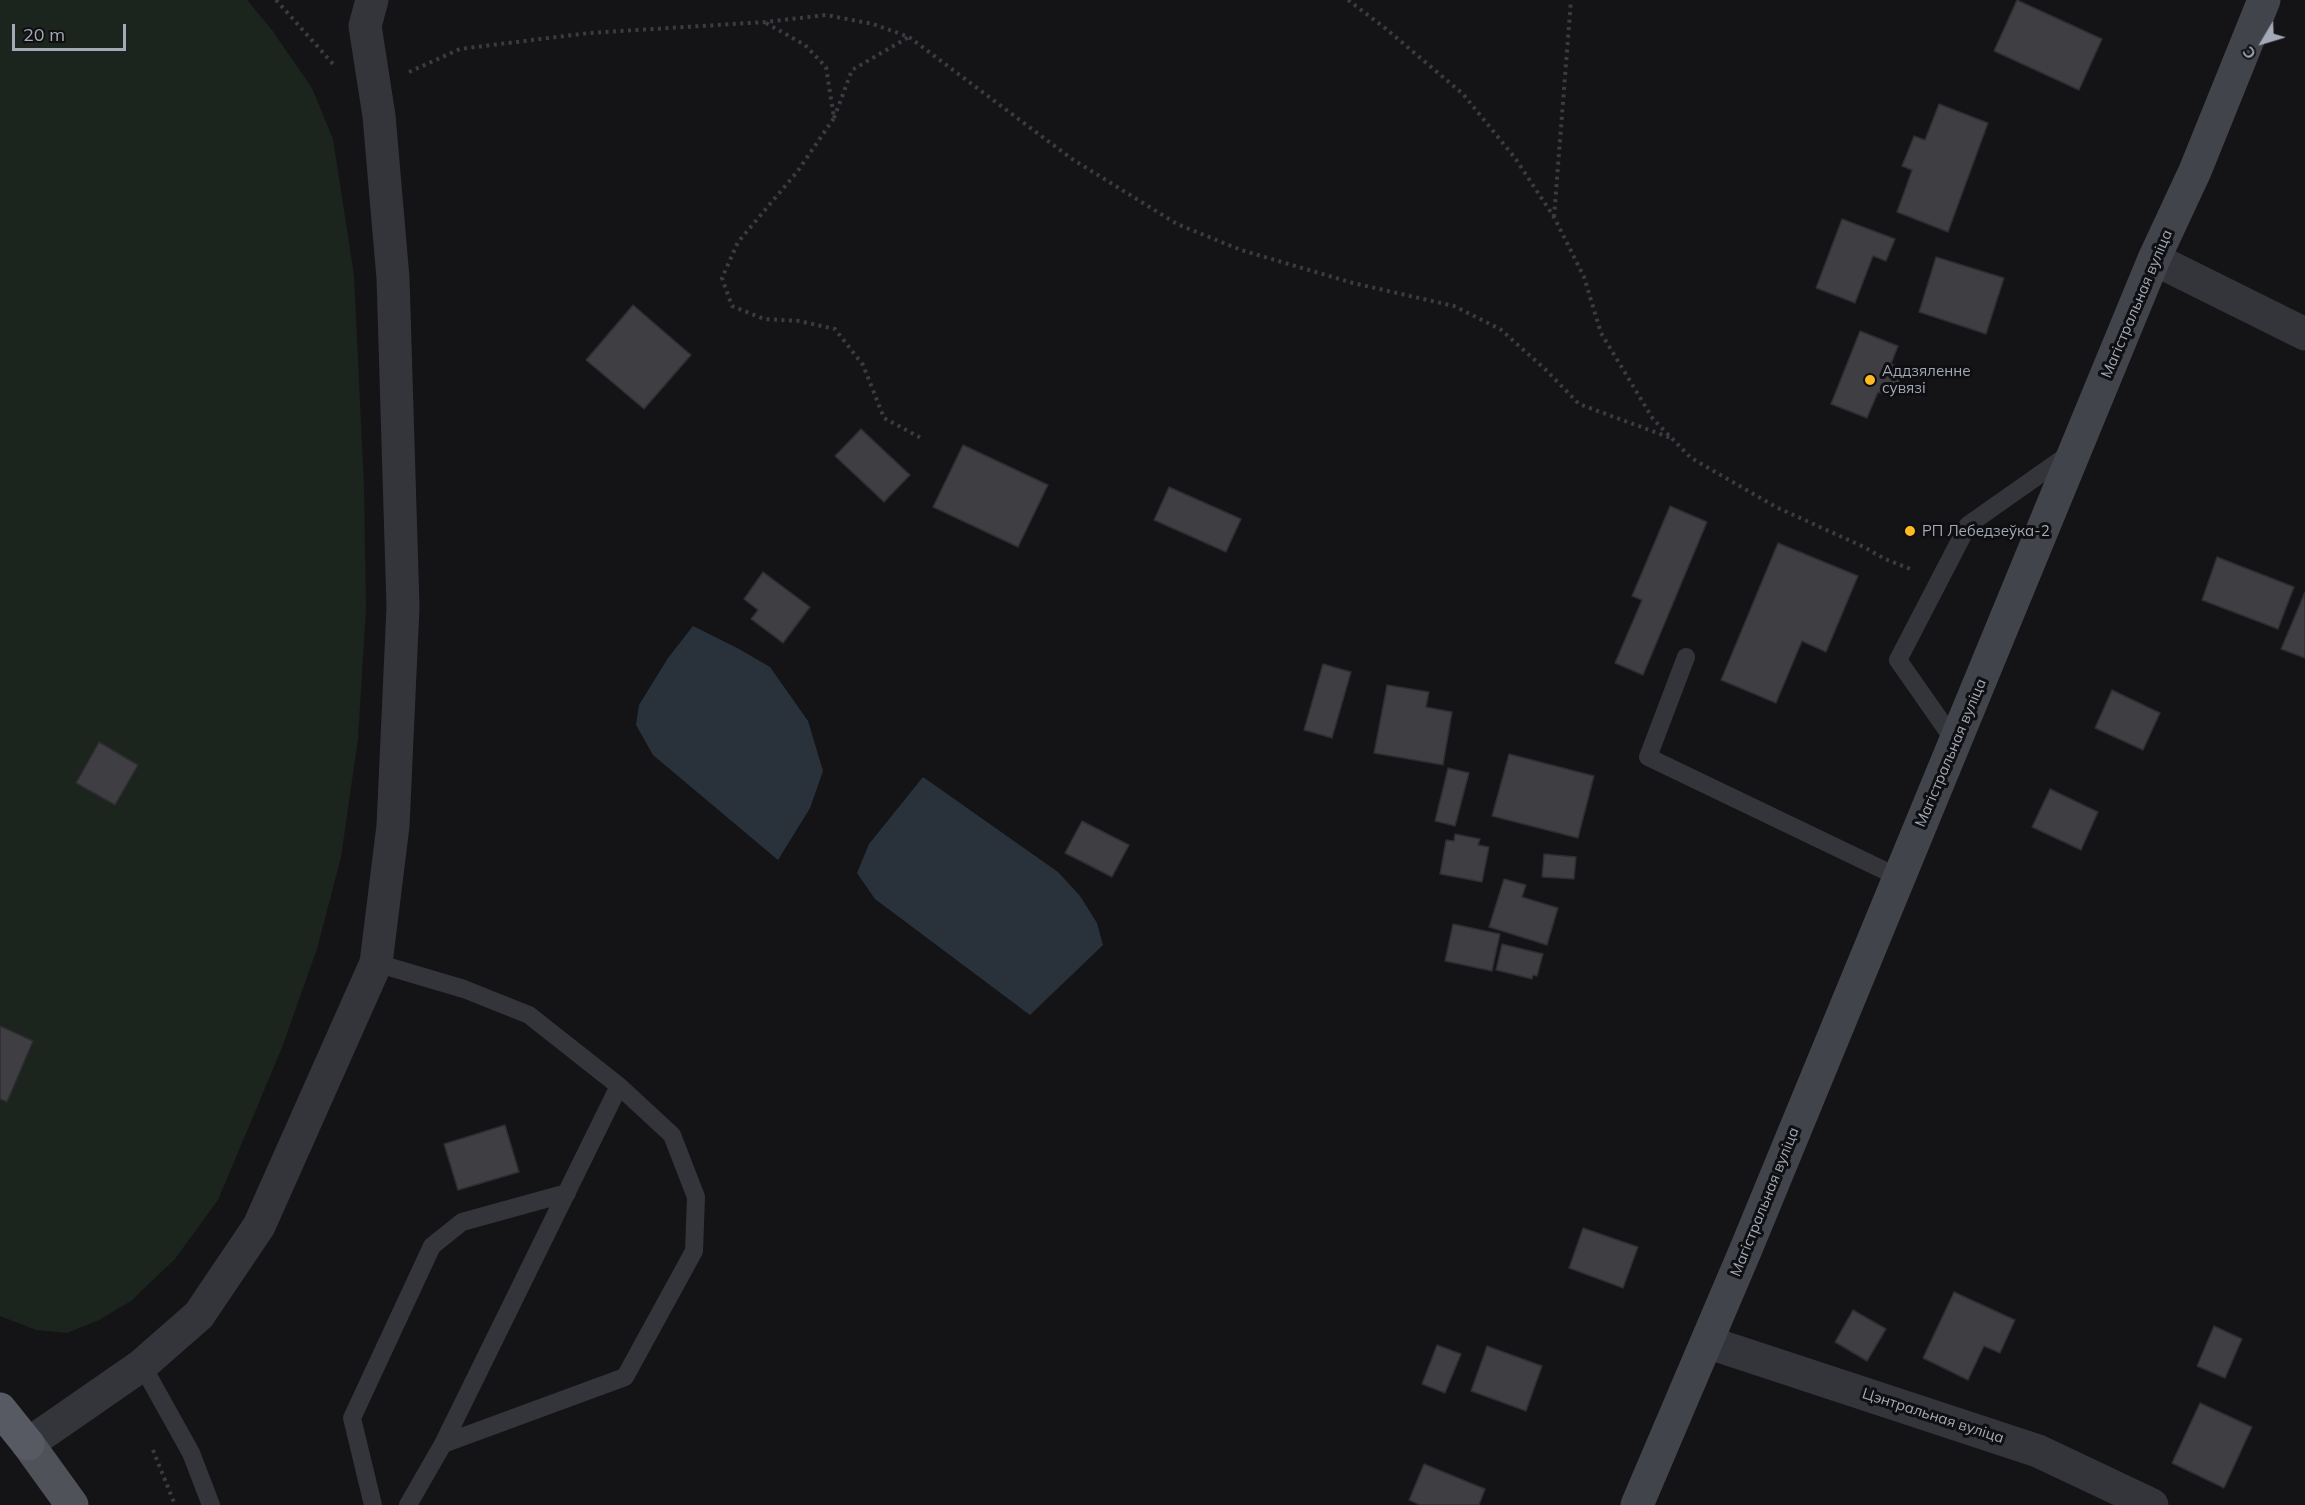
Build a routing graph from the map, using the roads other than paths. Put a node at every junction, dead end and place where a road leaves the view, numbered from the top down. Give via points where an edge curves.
1 (372, 0) edge
2 (2264, 0) edge
3 (2154, 259) junction
4 (2305, 334) edge
5 (2076, 448) junction
6 (1686, 657) dead end
7 (1956, 743) junction
8 (1898, 877) junction
9 (376, 963) junction
10 (619, 1086) junction
11 (567, 1193) junction
12 (1707, 1342) junction
13 (142, 1365) junction
14 (0, 1409) edge
15 (28, 1444) junction
16 (443, 1444) junction
17 (72, 1505) edge
18 (211, 1505) edge
19 (373, 1505) edge
20 (408, 1505) edge
21 (1637, 1505) edge
22 (2152, 1505) edge

1 - 9 street via 366,26 379,116 393,278 403,607 393,826
2 - 3 main road, Магістральная вуліца via 2195,171
3 - 4 street
3 - 5 main road, Магістральная вуліца
5 - 7 main road, Магістральная вуліца
5 - 7 lane via 1968,525 1898,660
6 - 8 lane via 1648,757
7 - 8 main road, Магістральная вуліца
8 - 12 main road, Магістральная вуліца
9 - 10 lane via 464,989 529,1015
9 - 13 street via 259,1226 199,1315
10 - 11 lane
10 - 16 lane via 672,1135 696,1197 694,1251 625,1377
11 - 16 lane
11 - 19 lane via 462,1222 432,1246 352,1418
12 - 21 main road, Магістральная вуліца
12 - 22 street, Цэнтральная вуліца via 2038,1451
13 - 15 street
13 - 18 lane via 191,1454
14 - 15 highway
15 - 17 main road
16 - 20 lane

